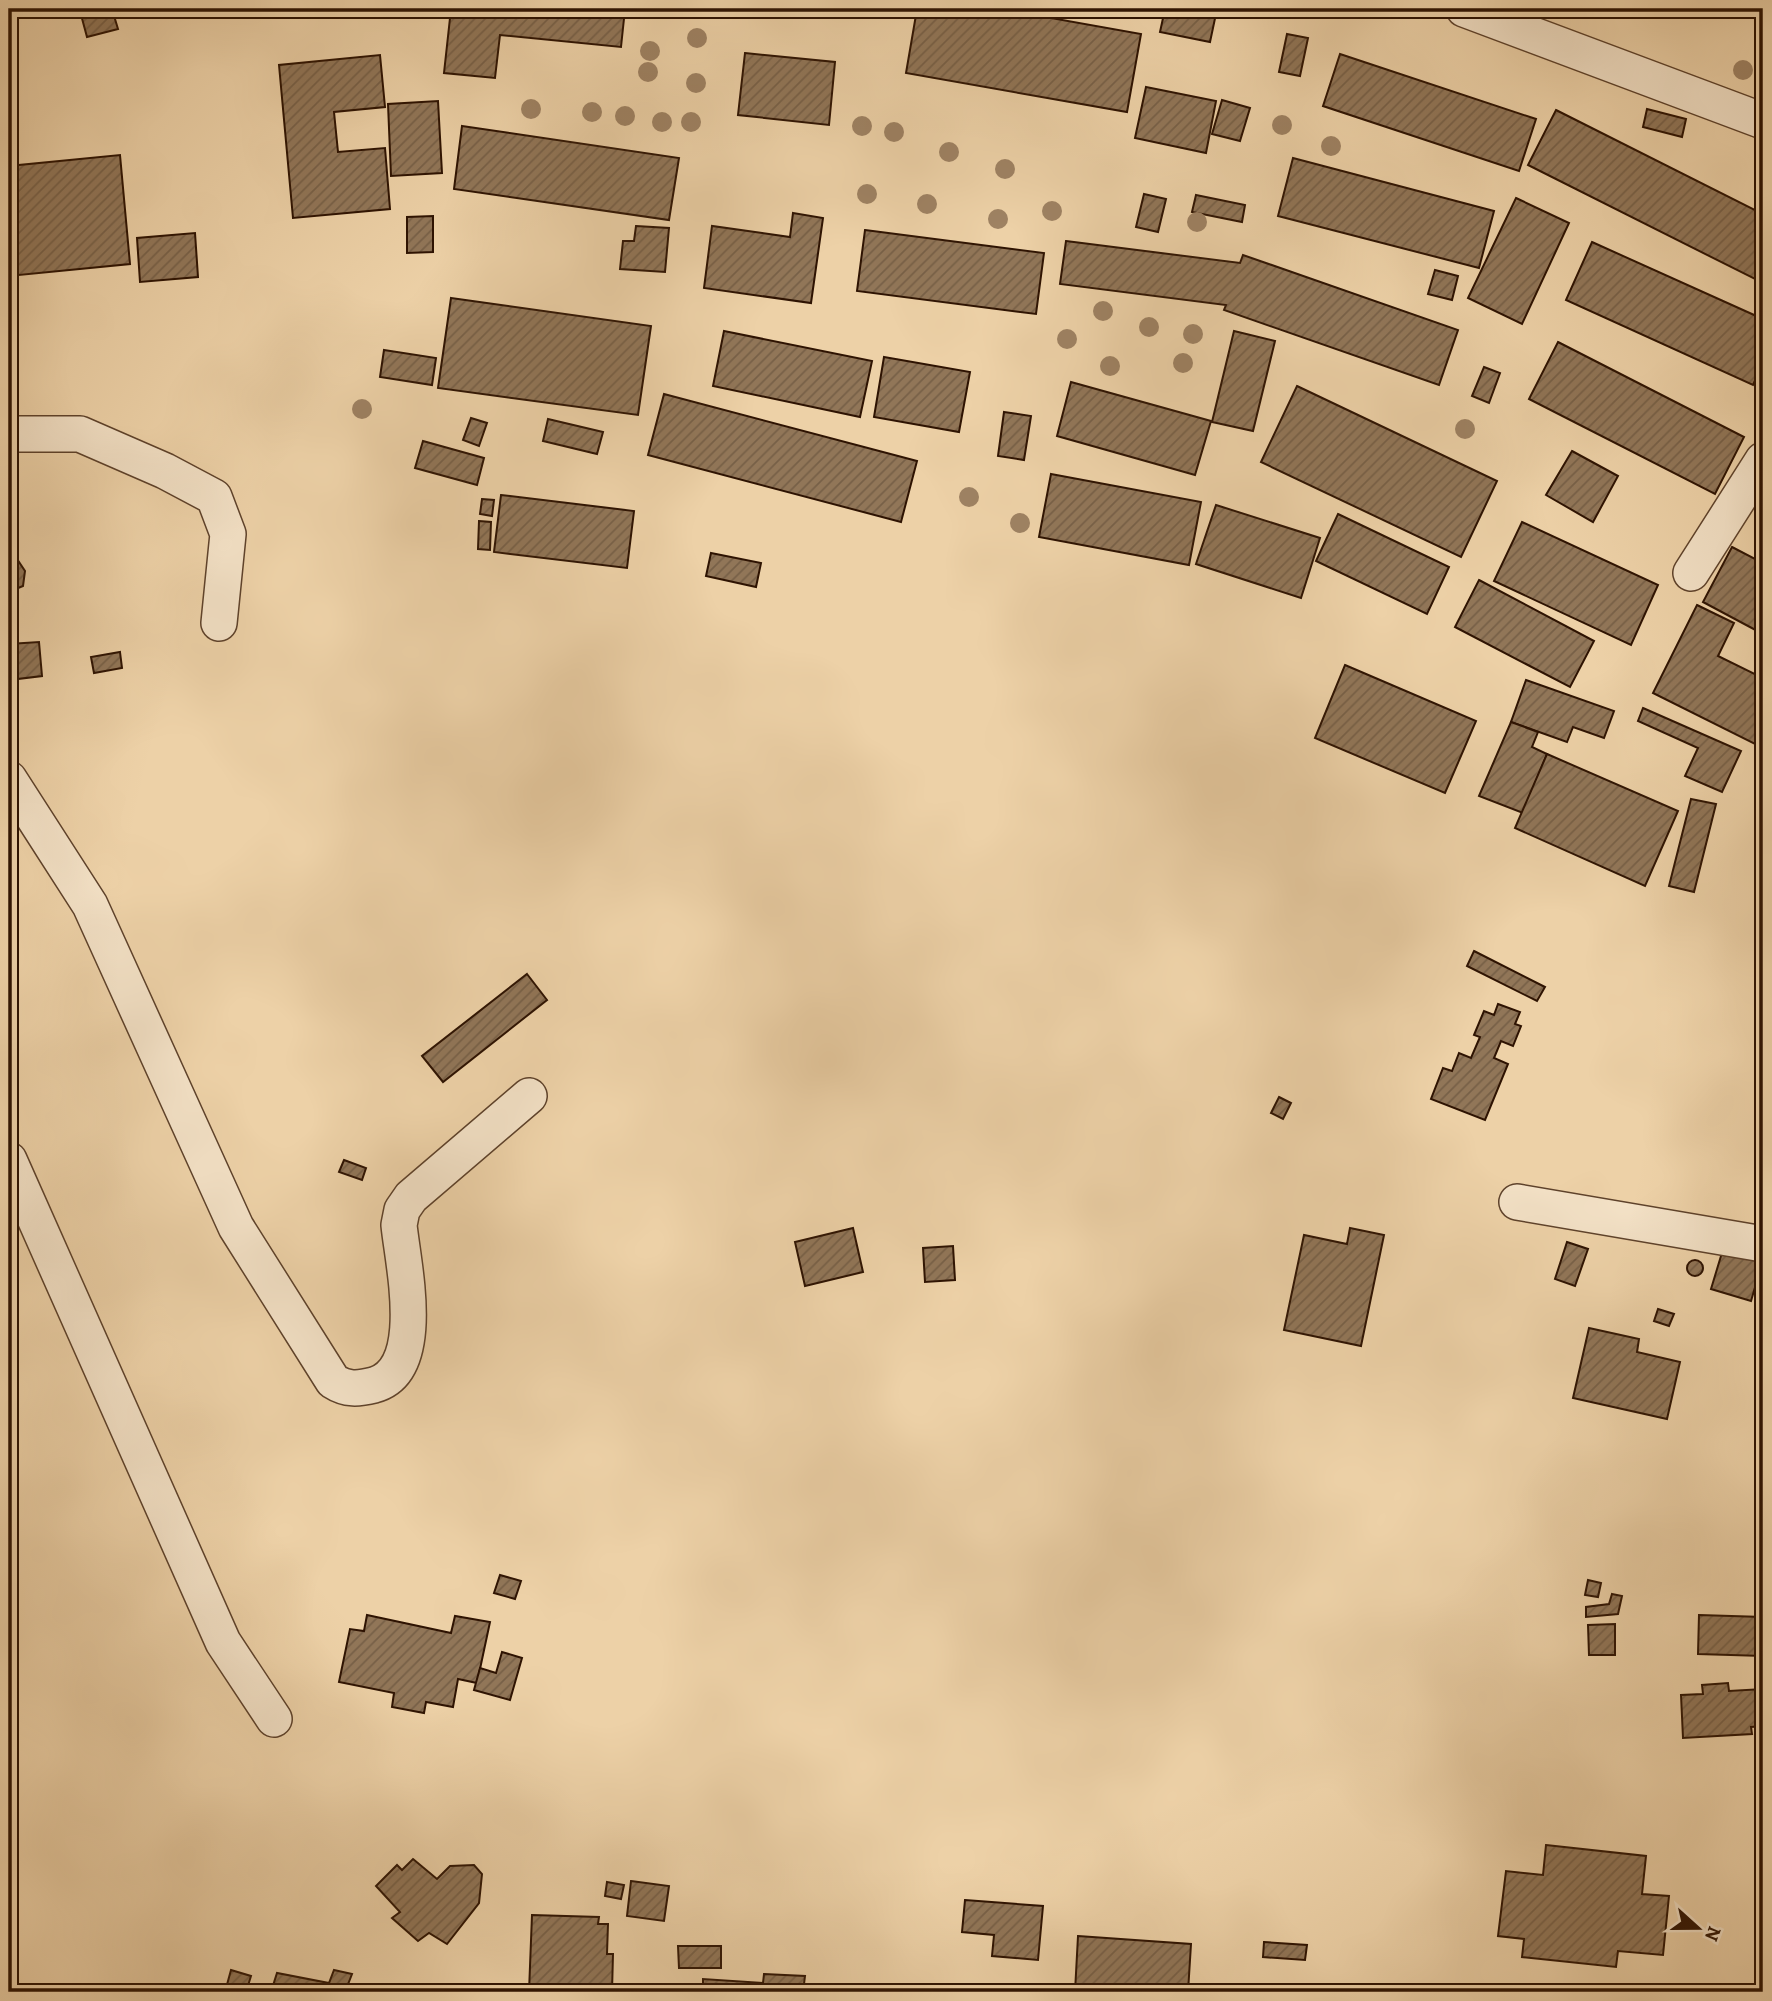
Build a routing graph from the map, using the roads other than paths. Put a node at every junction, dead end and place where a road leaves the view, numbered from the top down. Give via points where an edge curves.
1 (1464, 9) edge
2 (1763, 121) edge
3 (9, 434) edge
4 (1763, 460) edge
5 (1691, 573) dead end
6 (219, 623) dead end
7 (9, 779) edge
8 (529, 1096) dead end
9 (9, 1160) edge
10 (1517, 1202) dead end
11 (1763, 1244) edge
12 (274, 1719) dead end

1 - 2 street
3 - 6 street via 80,434 214,497 228,534
4 - 5 street
7 - 8 street via 90,905 236,1227 333,1381 344,1388 380,1384 395,1372 404,1354 409,1328 398,1225 402,1210 411,1197
9 - 12 street via 223,1642
10 - 11 street

